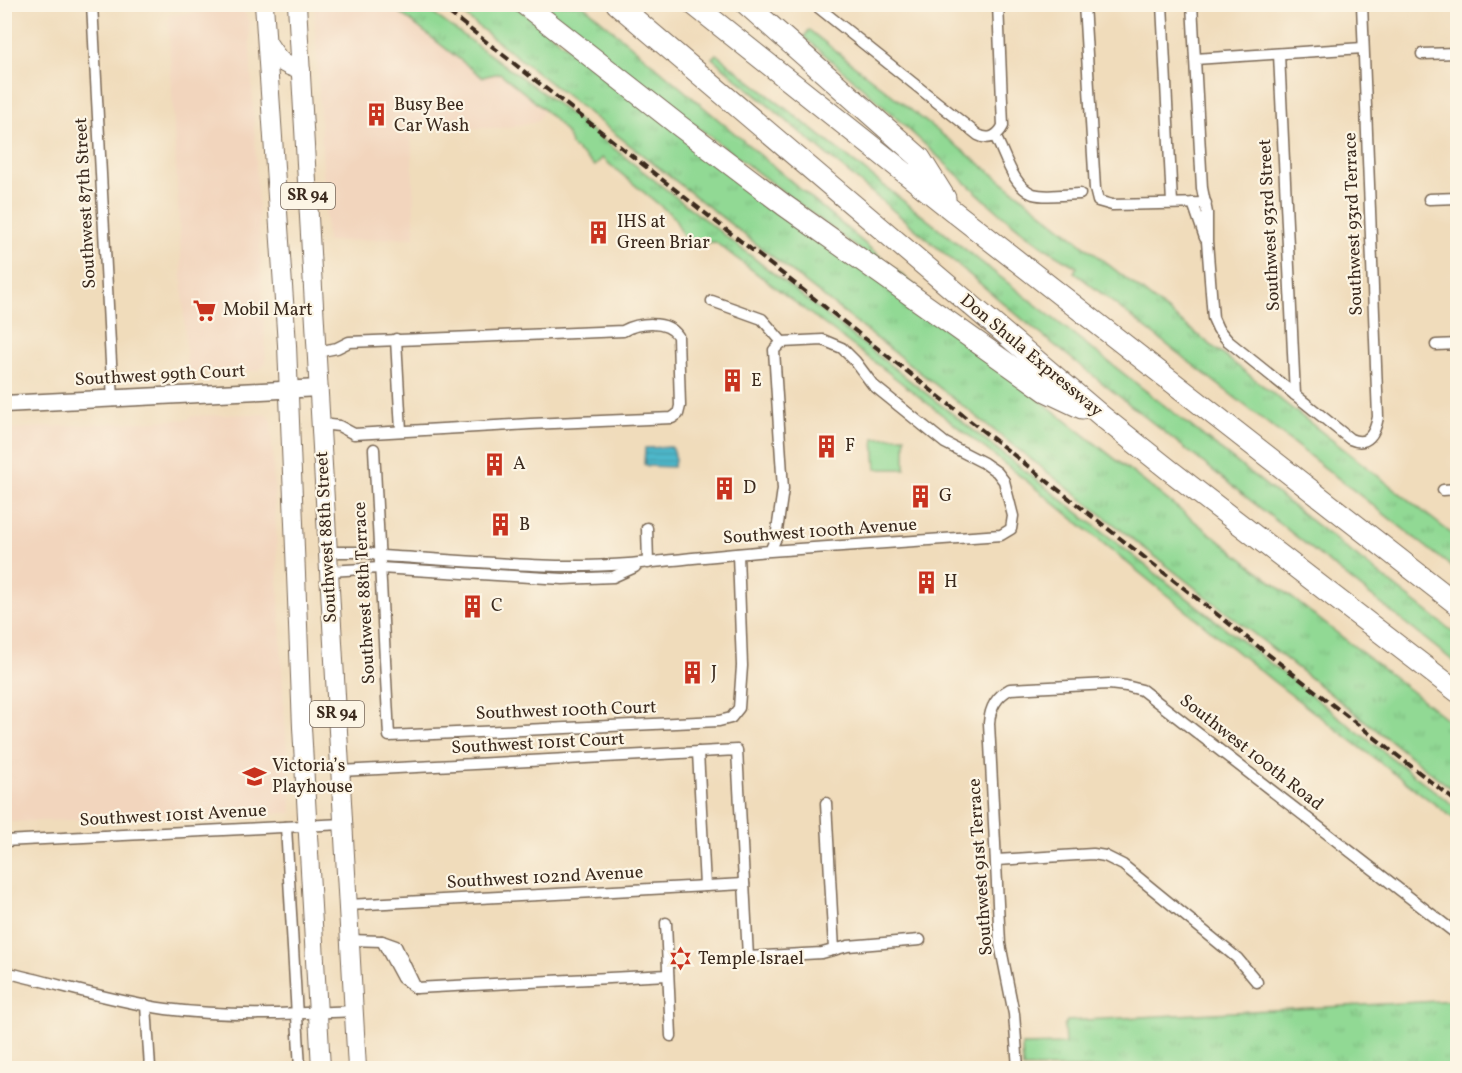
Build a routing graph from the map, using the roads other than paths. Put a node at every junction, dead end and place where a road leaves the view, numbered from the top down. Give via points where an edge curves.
1 (92, 4) edge
2 (264, 4) edge
3 (297, 4) edge
4 (524, 4) edge
5 (617, 4) edge
6 (693, 4) edge
7 (746, 4) edge
8 (814, 4) edge
9 (998, 4) edge
10 (1084, 4) edge
11 (1162, 4) edge
12 (1192, 4) edge
13 (1362, 4) edge
14 (267, 42) junction
15 (1363, 48) junction
16 (1458, 53) edge
17 (1279, 54) junction
18 (1422, 54) dead end
19 (1195, 59) junction
20 (301, 70) junction
21 (995, 136) junction
22 (1080, 194) dead end
23 (1458, 198) edge
24 (1429, 199) dead end
25 (1172, 203) junction
26 (1192, 203) junction
27 (1206, 203) junction
28 (953, 212) junction
29 (1207, 242) junction
30 (712, 302) dead end
31 (396, 339) junction
32 (782, 342) junction
33 (1458, 344) edge
34 (1436, 345) dead end
35 (317, 352) junction
36 (319, 388) junction
37 (289, 389) junction
38 (1295, 395) junction
39 (113, 400) junction
40 (4, 404) edge
41 (1104, 418) junction
42 (321, 424) junction
43 (401, 431) junction
44 (374, 449) dead end
45 (1458, 489) edge
46 (1443, 490) dead end
47 (647, 528) dead end
48 (770, 551) junction
49 (328, 552) junction
50 (738, 554) junction
51 (380, 556) junction
52 (645, 563) junction
53 (380, 568) junction
54 (329, 571) junction
55 (1458, 605) edge
56 (1458, 692) edge
57 (998, 700) joint
58 (388, 736) joint
59 (698, 752) junction
60 (340, 771) junction
61 (826, 803) dead end
62 (343, 824) junction
63 (308, 826) junction
64 (286, 827) junction
65 (4, 841) edge
66 (997, 860) junction
67 (744, 884) junction
68 (705, 886) junction
69 (348, 905) junction
70 (666, 923) dead end
71 (1458, 935) edge
72 (349, 940) junction
73 (920, 940) dead end
74 (834, 950) junction
75 (4, 972) edge
76 (668, 975) junction
77 (1257, 982) dead end
78 (146, 1005) junction
79 (354, 1011) junction
80 (298, 1013) junction
81 (318, 1013) junction
82 (671, 1036) dead end
83 (150, 1068) edge
84 (300, 1068) edge
85 (321, 1068) edge
86 (357, 1068) edge
87 (1018, 1068) edge

1 - 39 street, Southwest 87th Street
2 - 14 main road, Southwest 88th Street / SR 94
3 - 20 main road, Southwest 88th Street / SR 94
4 - 41 highway via 676,124 865,263 1046,392
5 - 41 highway, Don Shula Expressway
6 - 28 highway
7 - 28 highway via 920,158
8 - 21 street via 978,135
9 - 21 street via 1003,121
10 - 25 street via 1096,197 1101,203 1112,205
11 - 25 street
12 - 19 street
13 - 15 street, Southwest 93rd Terrace
14 - 20 main road via 286,66
14 - 37 main road, Southwest 88th Street / SR 94
15 - 17 street
15 - 38 street, Southwest 93rd Terrace via 1378,417 1375,432 1369,439 1350,439
16 - 18 street
17 - 19 street
17 - 38 street, Southwest 93rd Street
19 - 27 street
20 - 35 main road, Southwest 88th Street / SR 94
21 - 22 street via 1016,179 1028,190 1041,195
23 - 24 street
25 - 26 street
26 - 27 street
26 - 29 street
27 - 29 street
28 - 55 highway
29 - 38 street via 1213,315 1218,329
30 - 32 street via 762,319
31 - 35 street via 349,342
31 - 43 street
31 - 43 street via 623,331 633,326 662,324 678,336 680,406 672,418
32 - 48 street via 774,351 783,489 776,538
32 - 48 street, Southwest 100th Avenue via 823,340 842,348 873,385 936,436 997,472 1004,481 1013,520 1011,529 1001,535
33 - 34 street
35 - 36 main road, Southwest 88th Street / SR 94
36 - 37 street, Southwest 99th Court
36 - 42 main road, Southwest 88th Street / SR 94
37 - 39 street, Southwest 99th Court
37 - 63 main road, Southwest 88th Street / SR 94
39 - 40 street, Southwest 99th Court
41 - 56 highway, Don Shula Expressway
42 - 43 street via 339,426 354,434
42 - 49 main road, Southwest 88th Street / SR 94
44 - 51 street, Southwest 88th Terrace
45 - 46 street
47 - 52 street
48 - 50 street, Southwest 100th Avenue
49 - 51 street, Southwest 100th Avenue
49 - 54 main road, Southwest 88th Street / SR 94
50 - 52 street, Southwest 100th Avenue
50 - 58 street, Southwest 100th Court via 742,666 739,708 734,717
51 - 52 street, Southwest 100th Avenue via 563,566
51 - 53 street, Southwest 88th Terrace
52 - 53 street, Southwest 100th Avenue via 613,577 563,579
53 - 54 street, Southwest 100th Avenue
53 - 58 street, Southwest 88th Terrace
54 - 60 main road, Southwest 88th Street / SR 94
57 - 66 street, Southwest 91st Terrace via 989,723
57 - 71 street, Southwest 100th Road via 1015,688 1109,684 1142,690
59 - 60 street, Southwest 101st Court
59 - 67 street, Southwest 101st Court via 737,750
59 - 68 street
60 - 62 main road, Southwest 88th Street / SR 94
61 - 74 street
62 - 63 street, Southwest 101st Avenue
62 - 69 main road, Southwest 88th Street / SR 94
63 - 64 street, Southwest 101st Avenue
63 - 81 main road, Southwest 88th Street / SR 94
64 - 65 street, Southwest 101st Avenue
64 - 80 street
66 - 77 street via 1093,854 1109,857 1238,957
66 - 87 street, Southwest 91st Terrace via 1000,944 1014,1014
67 - 68 street, Southwest 102nd Avenue
67 - 74 street via 748,957
68 - 69 street, Southwest 102nd Avenue
69 - 72 main road, Southwest 88th Street / SR 94
70 - 76 street
72 - 76 street via 382,941 396,946 416,988
72 - 79 main road, Southwest 88th Street / SR 94
73 - 74 street
75 - 78 street
76 - 82 street
78 - 80 street via 210,1012
78 - 83 street
79 - 81 street
79 - 86 main road, Southwest 88th Street / SR 94
80 - 81 street
80 - 84 street
81 - 85 main road, Southwest 88th Street / SR 94

